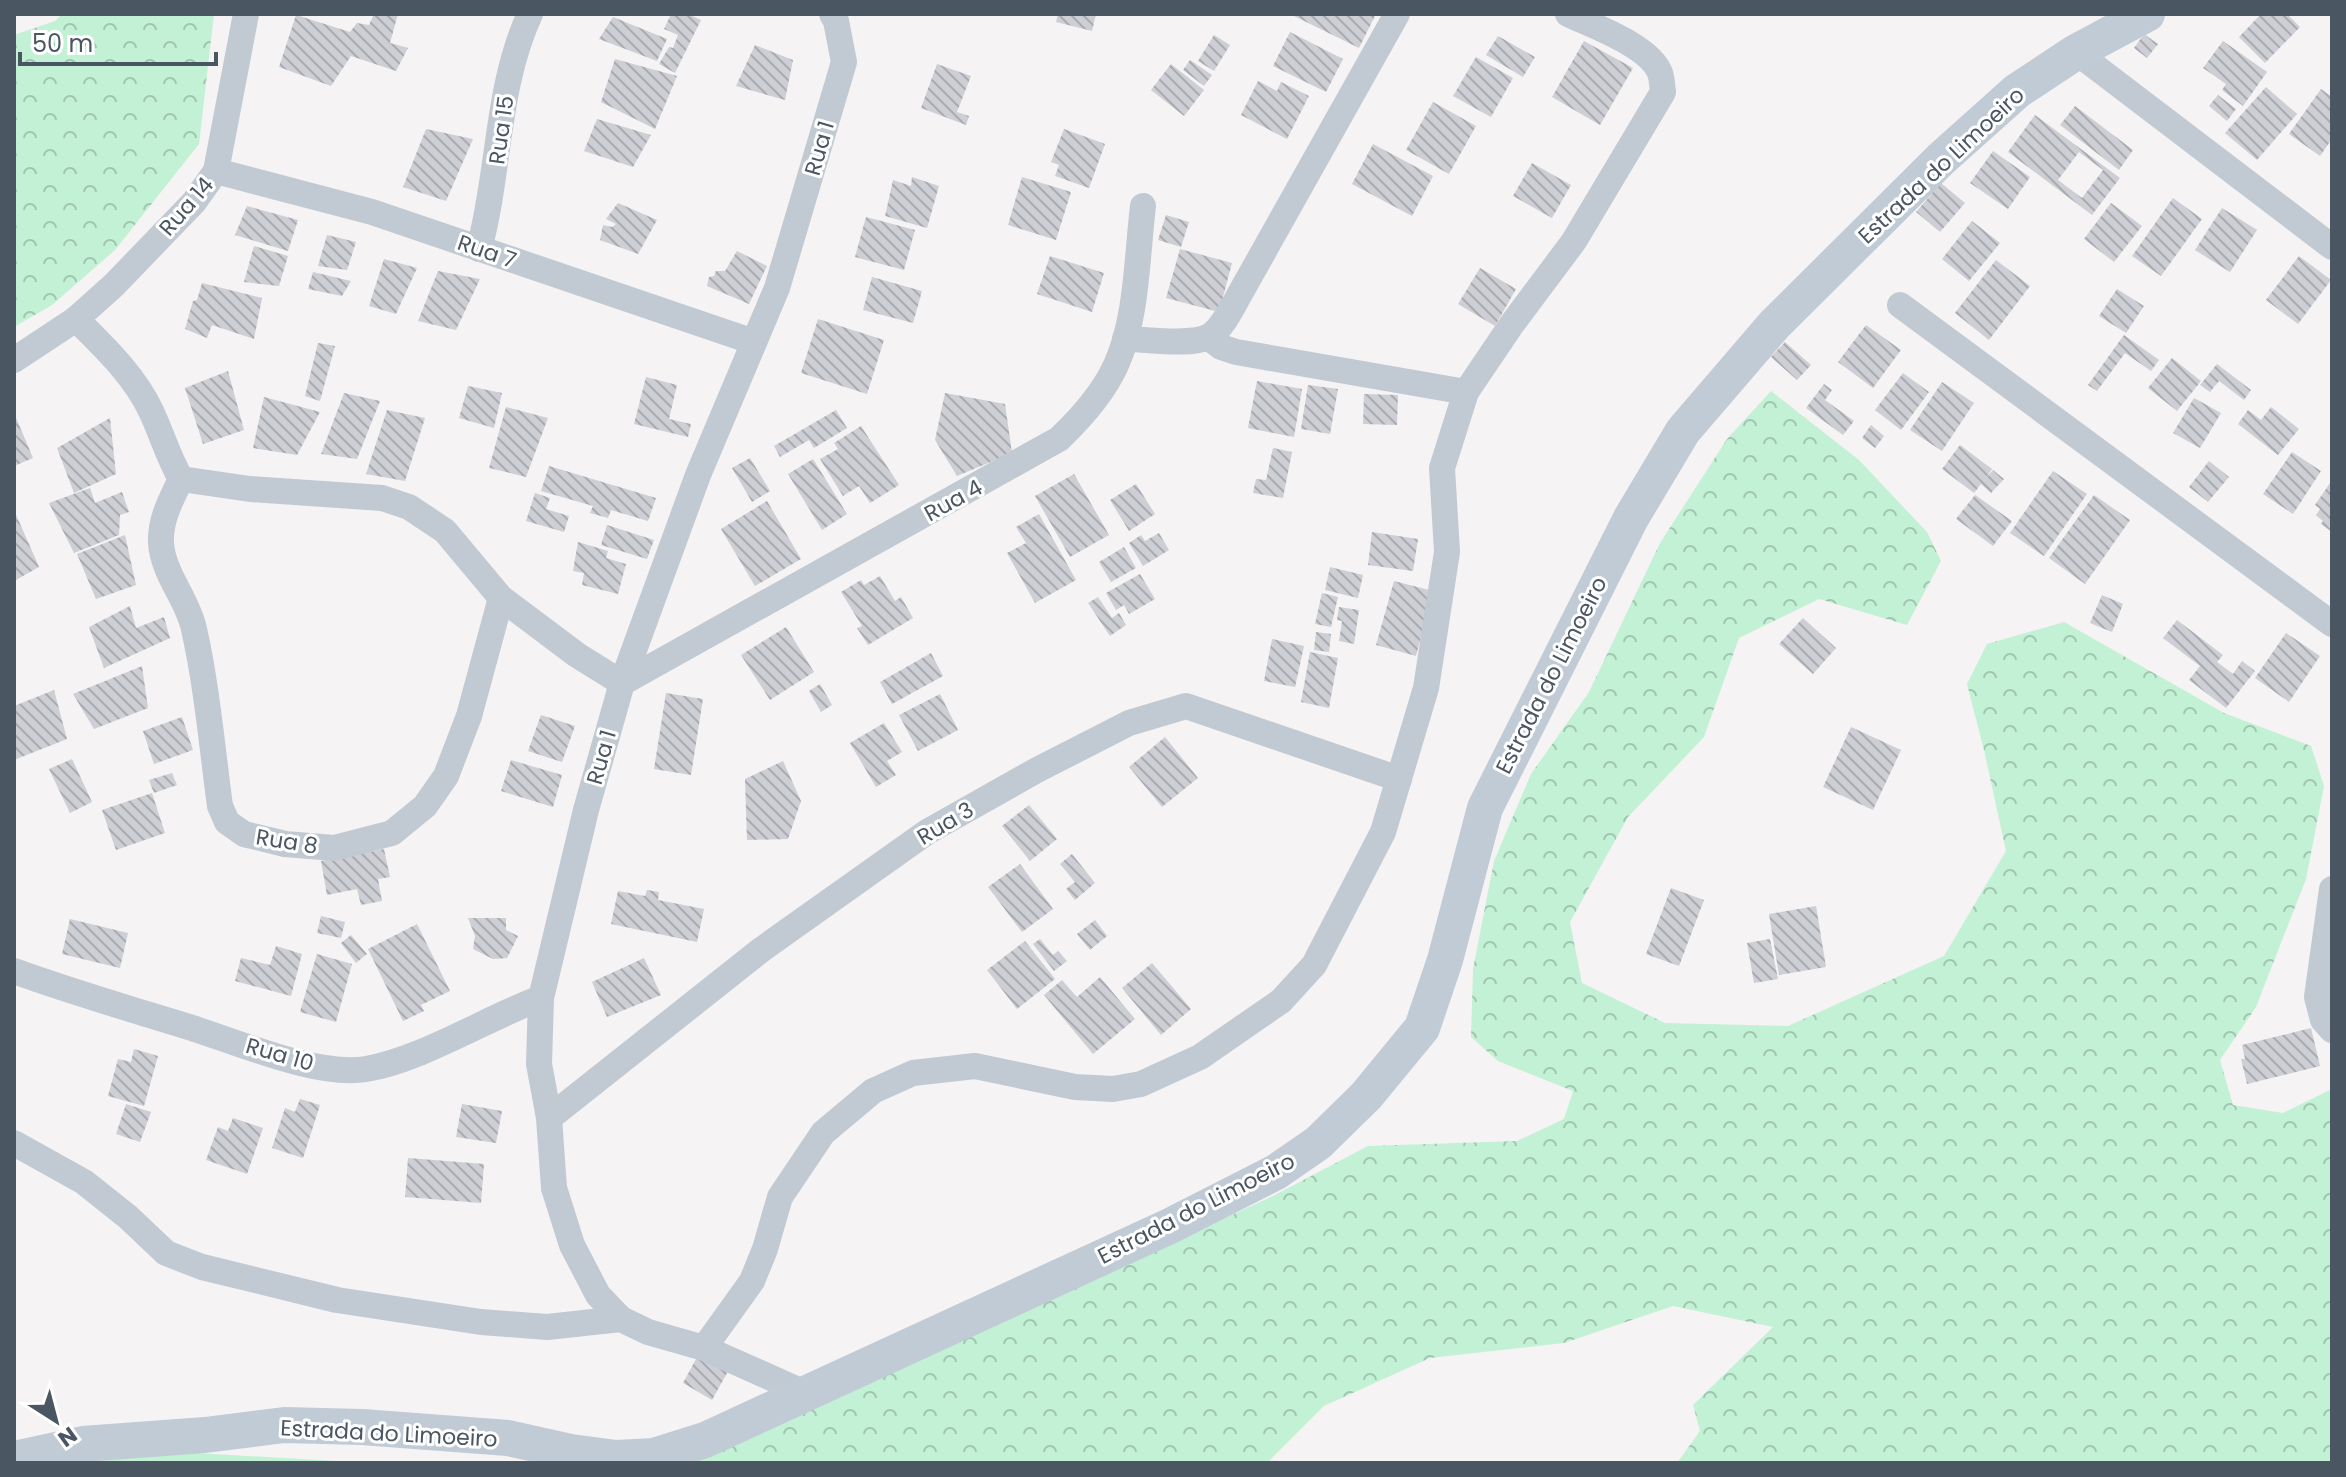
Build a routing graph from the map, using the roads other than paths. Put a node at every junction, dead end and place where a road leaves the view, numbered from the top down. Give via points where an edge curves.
1 (246, 14) edge
2 (530, 14) edge
3 (832, 14) edge
4 (1397, 14) edge
5 (1568, 14) edge
6 (2147, 14) edge
7 (2076, 52) junction
8 (216, 171) junction
9 (1143, 206) dead end
10 (2332, 247) edge
11 (479, 249) junction
12 (1900, 305) dead end
13 (76, 319) junction
14 (1208, 337) junction
15 (1125, 339) junction
16 (754, 342) junction
17 (14, 360) edge
18 (1466, 392) junction
19 (181, 479) junction
20 (501, 598) junction
21 (2332, 624) edge
22 (622, 683) junction
23 (1399, 779) junction
24 (2332, 889) edge
25 (14, 971) edge
26 (541, 998) junction
27 (2332, 1030) edge
28 (549, 1118) junction
29 (14, 1143) edge
30 (621, 1319) junction
31 (704, 1348) junction
32 (805, 1393) junction
33 (14, 1459) edge
34 (616, 1460) edge

1 - 8 street, Rua 14
2 - 11 street, Rua 15 via 509,77
3 - 16 street, Rua 1 via 844,62 777,288
4 - 14 street via 1242,290
5 - 18 street via 1648,56 1660,72 1663,92 1574,241
6 - 7 street, Estrada do Limoeiro
7 - 10 street
7 - 32 street, Estrada do Limoeiro via 2017,91 1941,159 1774,325 1683,431 1631,518 1485,808 1422,1028 1366,1096 1318,1143 1276,1172
8 - 11 street, Rua 7 via 372,212
8 - 13 street, Rua 14 via 194,202
9 - 15 street, Rua 4
11 - 16 street, Rua 7
12 - 21 street
13 - 17 street, Rua 14
13 - 19 street via 129,376
14 - 15 street
14 - 18 street via 1236,352
15 - 22 street, Rua 4 via 1099,394 1059,439
16 - 22 street, Rua 1 via 698,475
18 - 23 street via 1442,468 1447,552 1426,688
19 - 20 street via 382,498 409,507 445,531
19 - 20 street, Rua 8 via 164,514 161,544 193,625 220,806 227,822 244,834 334,848 392,833 425,806 446,776 469,716
20 - 22 street
22 - 26 street, Rua 1
23 - 28 street, Rua 3 via 1186,706 1129,723 927,832 761,950
23 - 31 street via 1383,832 1314,965 1281,1001 1200,1057 1141,1084 1075,1087 975,1066 913,1073 873,1091 823,1133 780,1197 752,1281
24 - 27 street via 2317,997 2323,1020
25 - 26 street, Rua 10 via 289,1059 343,1071 398,1060
26 - 28 street, Rua 1 via 539,1064
28 - 30 street, Rua 1 via 554,1188 572,1245 598,1295
29 - 30 street via 84,1182 166,1253 202,1267 337,1300 481,1322 547,1327
30 - 31 street, Rua 1
31 - 32 street, Rua 1
32 - 34 street, Estrada do Limoeiro via 705,1440 654,1456
33 - 34 street, Estrada do Limoeiro via 83,1444 284,1425 508,1438

